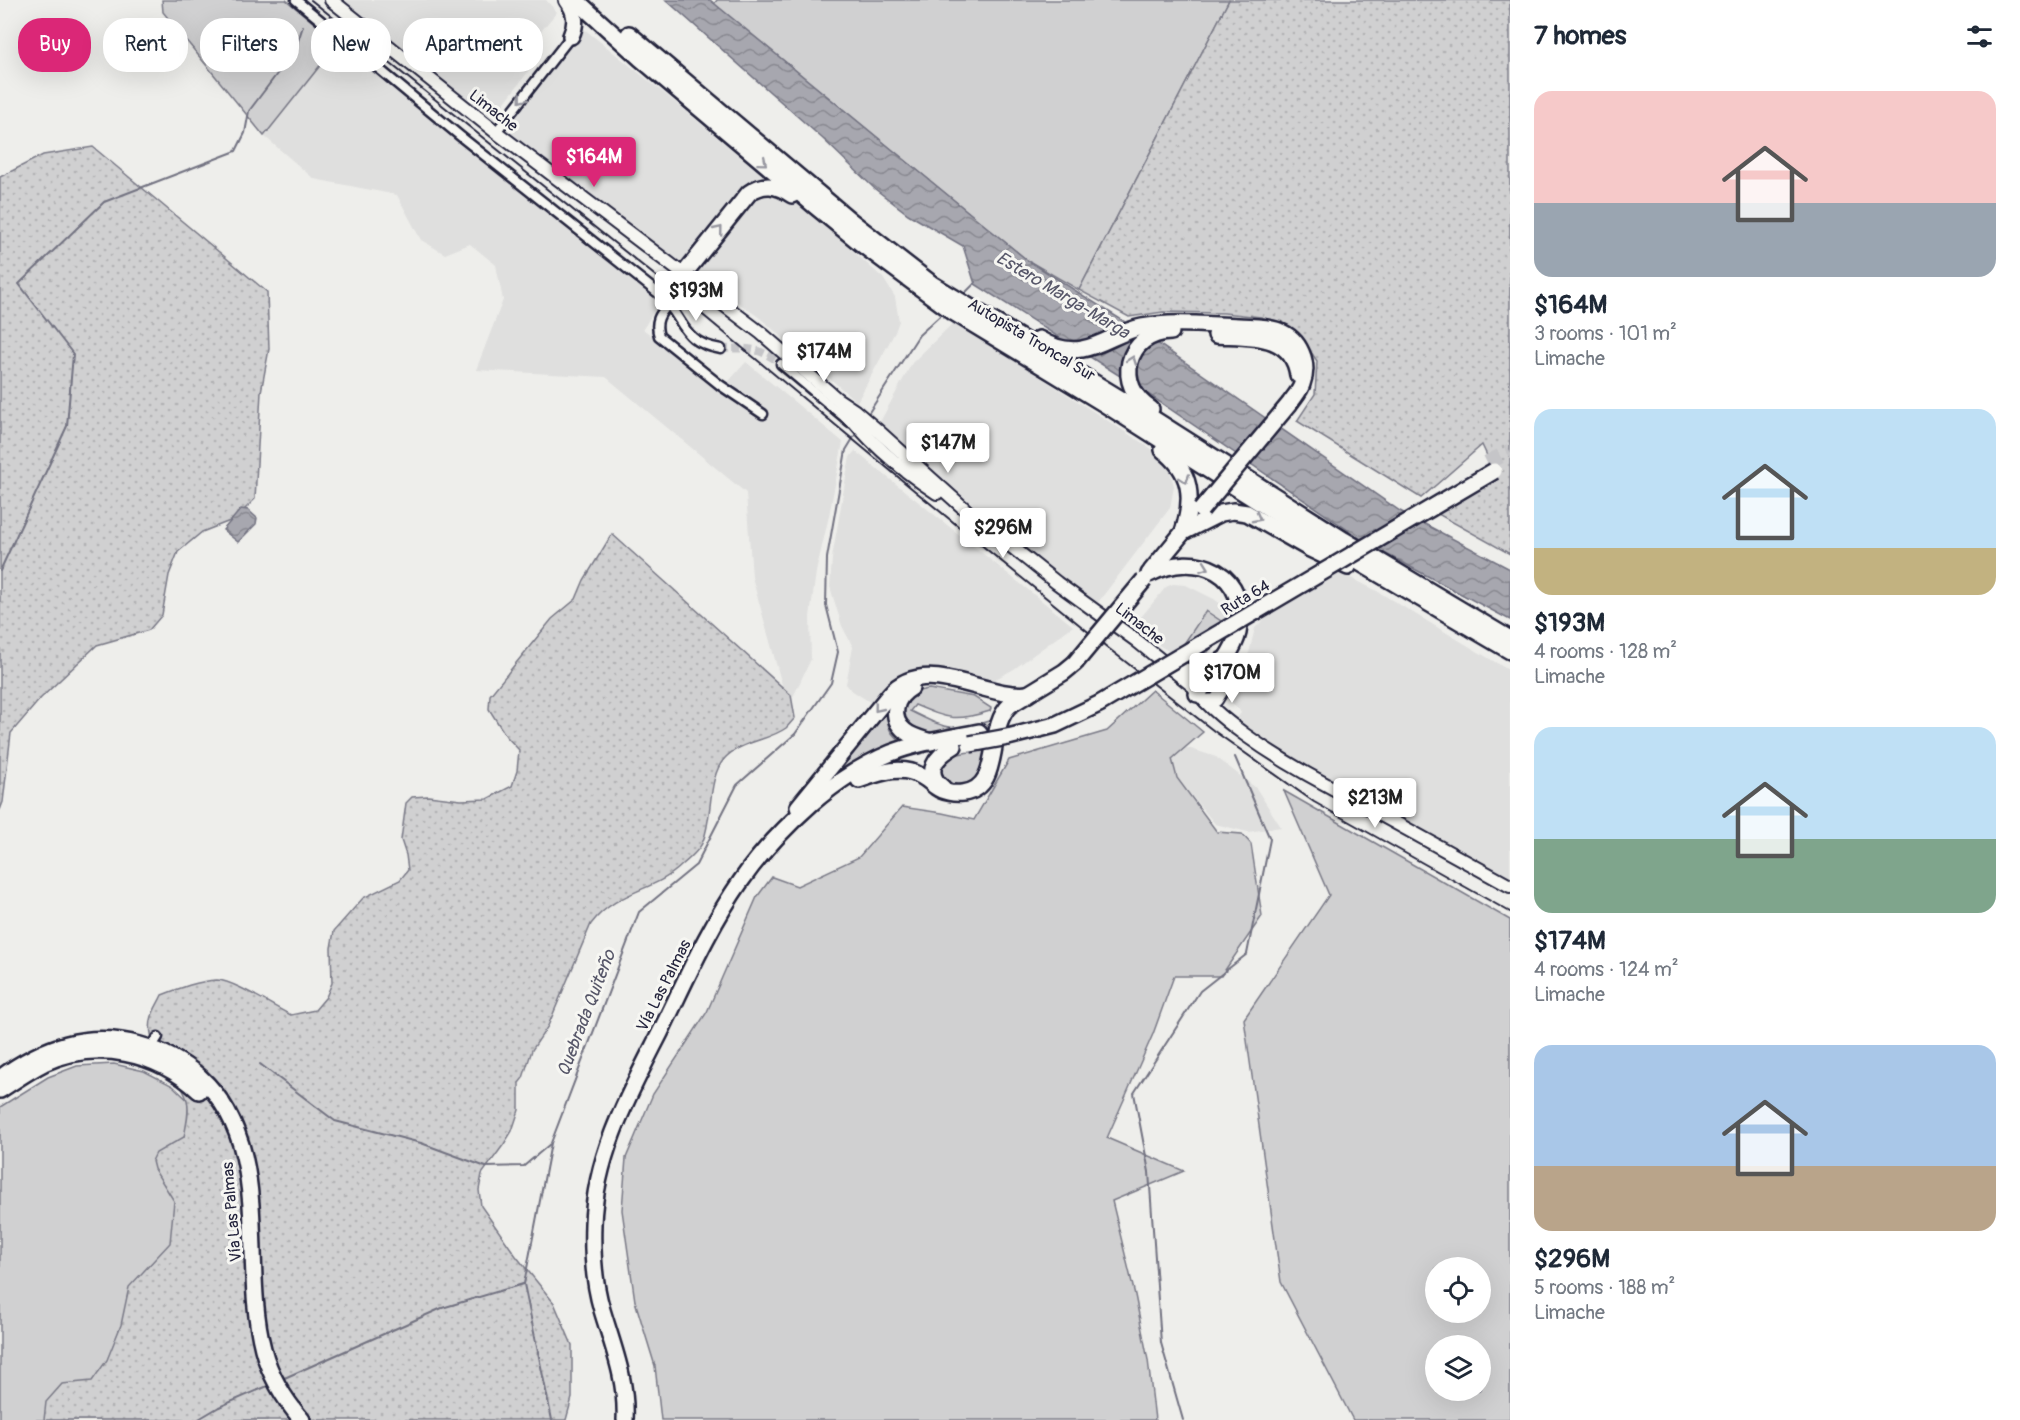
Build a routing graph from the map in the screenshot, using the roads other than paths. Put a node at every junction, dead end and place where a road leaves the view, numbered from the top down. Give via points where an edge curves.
1 (331, 0) edge
2 (567, 0) edge
3 (576, 0) edge
4 (591, 0) edge
5 (297, 1) edge
6 (571, 36) joint
7 (496, 132) junction
8 (815, 206) junction
9 (683, 275) junction
10 (933, 285) junction
11 (669, 303) junction
12 (961, 304) junction
13 (721, 350) tunnel mouth
14 (782, 364) tunnel mouth
15 (1293, 399) junction
16 (763, 414) dead end
17 (854, 421) junction
18 (1490, 467) tunnel mouth
19 (1311, 520) junction
20 (1184, 532) junction
21 (1146, 577) junction
22 (1057, 583) junction
23 (1422, 600) junction
24 (1510, 639) edge
25 (1510, 651) edge
26 (1225, 658) junction
27 (1165, 664) junction
28 (1196, 672) junction
29 (1212, 678) junction
30 (1028, 694) junction
31 (1201, 698) junction
32 (1007, 721) junction
33 (975, 738) junction
34 (931, 742) junction
35 (954, 746) junction
36 (859, 780) junction
37 (947, 792) junction
38 (774, 841) junction
39 (1510, 886) edge
40 (0, 1078) edge
41 (0, 1090) edge
42 (291, 1420) edge
43 (302, 1420) edge
44 (624, 1420) edge
45 (634, 1420) edge

1 - 7 main road, Limache
2 - 6 highway via 575,18
3 -> 8 highway, Autopista Troncal Sur
4 - 10 highway, Autopista Troncal Sur via 685,83
5 - 11 street
6 -> 7 street
7 - 9 main road, Limache
9 -> 8 highway via 753,190 778,187
8 - 10 highway, Autopista Troncal Sur via 864,246
9 - 17 main road, Limache via 761,333 837,399
10 - 12 highway, Autopista Troncal Sur
10 - 12 highway
11 - 13 street via 694,340
11 - 16 street via 658,316 659,336
12 - 15 highway via 1061,349 1082,349 1130,330 1160,325 1283,332 1304,358 1304,378
12 - 19 highway, Autopista Troncal Sur via 1149,416
12 -> 20 highway via 965,323 1176,461 1184,471 1189,490
12 - 23 highway, Autopista Troncal Sur via 1106,405
14 - 17 street, Limache
19 -> 15 highway via 1140,401 1130,384 1128,370 1131,357 1153,335 1261,338 1280,345 1296,365 1298,378
15 - 20 highway, bridge
17 - 22 main road, Limache via 875,433 899,464 967,511
18 - 32 highway, Ruta 64 via 1097,700 1053,716
19 - 24 highway, Autopista Troncal Sur
20 - 21 highway
20 -> 23 highway via 1221,513 1247,513 1310,549
21 -> 26 highway via 1174,564 1195,564 1214,570 1228,582 1237,597 1240,618 1235,642
21 - 30 highway, bridge via 1074,663
22 - 27 main road, Limache
22 - 31 main road, Limache via 1088,612
23 - 25 highway, Autopista Troncal Sur
26 - 28 highway via 1210,669
26 - 29 highway
27 - 28 highway via 1186,673
27 - 31 main road, Limache via 1193,686
28 - 29 main road
29 - 31 highway
30 - 32 highway
30 -> 38 highway via 1002,693 944,679 920,678 903,683 814,786
31 - 39 main road, Limache via 1278,758
32 - 33 highway, Vía Las Palmas, bridge
32 - 34 highway via 993,701 972,691 919,686 899,697 897,720 907,733
32 - 37 highway via 996,729 991,764 979,787 970,792
33 - 34 highway, Vía Las Palmas
33 - 35 highway, Vía Las Palmas
34 - 38 highway, Vía Las Palmas via 891,753 856,770 815,801
35 - 36 highway, Vía Las Palmas via 902,759
35 - 37 highway via 933,766 934,779
36 - 37 highway via 904,770 919,774
36 - 45 highway, Vía Las Palmas via 788,840 742,897 654,1063 614,1152 603,1202 602,1261 630,1368
38 - 44 highway, Vía Las Palmas via 740,882 714,926 628,1097 602,1162 594,1205 593,1257 602,1307 621,1367
40 - 43 highway, Vía Las Palmas via 38,1054 75,1042 114,1040 154,1042 205,1082 222,1102 243,1148 261,1338 275,1382
41 - 42 highway, Vía Las Palmas via 33,1068 57,1058 107,1051 168,1067 207,1099 227,1130 239,1164 250,1330 256,1358 270,1391

